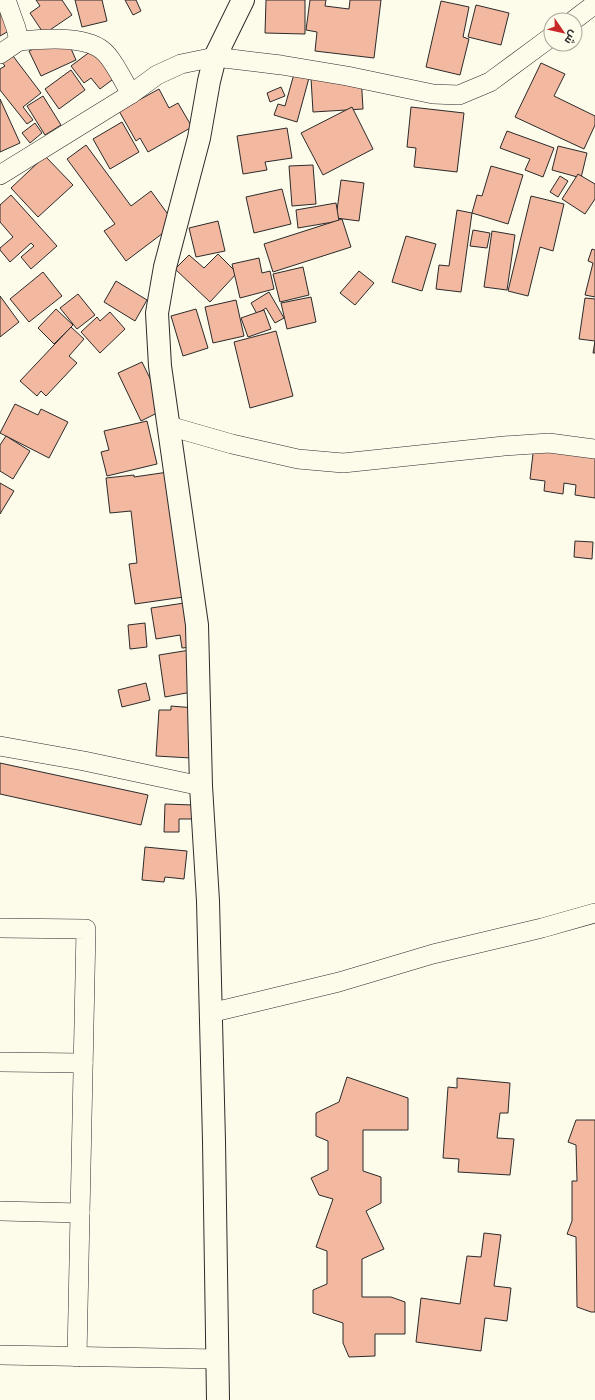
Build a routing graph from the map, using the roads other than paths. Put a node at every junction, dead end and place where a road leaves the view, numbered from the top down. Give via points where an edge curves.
1 (6, 0) edge
2 (243, 0) edge
3 (19, 40) junction
4 (543, 43) edge
5 (0, 54) edge
6 (215, 57) junction
7 (131, 94) junction
8 (0, 175) edge
9 (169, 426) junction
10 (595, 449) edge
11 (0, 746) edge
12 (201, 786) junction
13 (595, 913) edge
14 (0, 928) edge
15 (210, 1013) junction
16 (0, 1062) edge
17 (83, 1063) junction
18 (0, 1211) edge
19 (80, 1212) junction
20 (0, 1355) edge
21 (77, 1357) junction
22 (218, 1359) junction
23 (218, 1400) edge

1 - 3 street
2 - 6 street
3 - 5 street
3 - 7 street via 62,39 95,46 108,57
4 - 6 street via 490,82 459,95 433,94 347,76
6 - 7 street via 181,64 157,75
6 - 9 street via 199,138 165,267 157,313 160,366
7 - 8 street
9 - 10 street via 298,460 343,463 549,443
9 - 12 street via 197,624
11 - 12 street
12 - 15 street via 208,901
13 - 15 street via 433,954 339,982
14 - 17 street via 86,929
15 - 22 street
16 - 17 street
17 - 19 street
18 - 19 street
19 - 21 street
20 - 21 street
21 - 22 street
22 - 23 street

